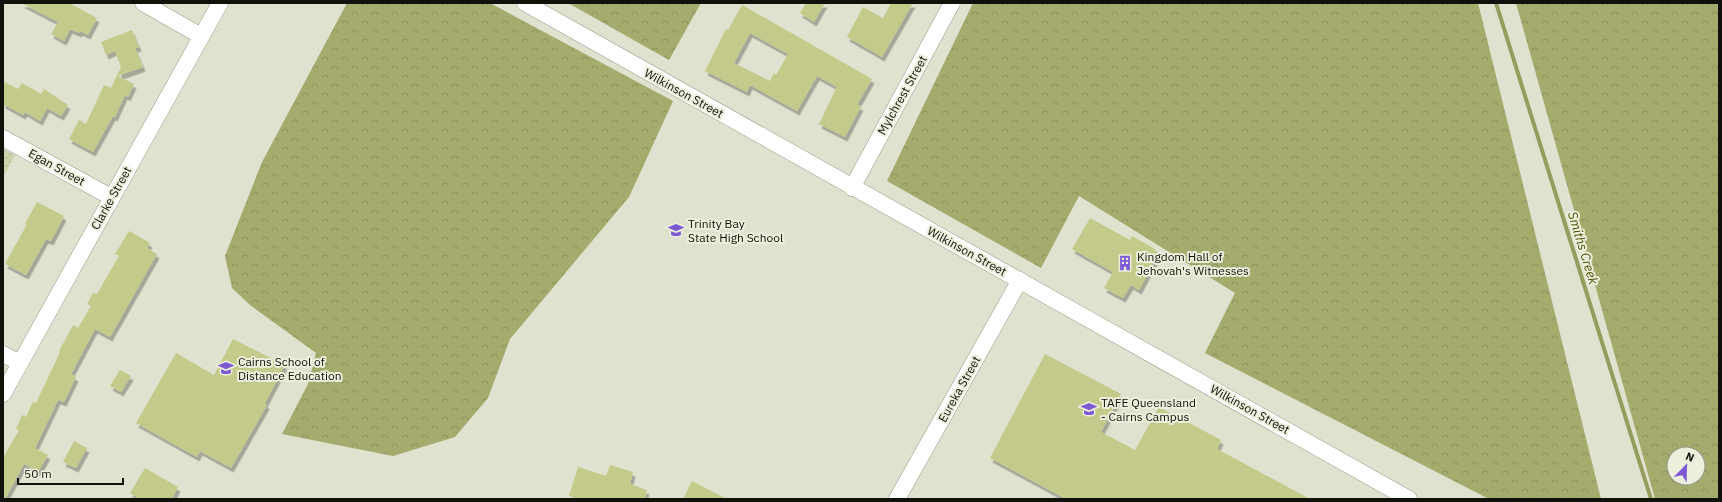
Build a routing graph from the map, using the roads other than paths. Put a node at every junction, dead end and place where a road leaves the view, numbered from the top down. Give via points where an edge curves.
1 (143, 3) edge
2 (220, 3) edge
3 (525, 3) edge
4 (952, 3) edge
5 (201, 36) junction
6 (3, 138) edge
7 (852, 188) junction
8 (111, 197) junction
9 (1020, 280) junction
10 (3, 354) edge
11 (20, 363) junction
12 (3, 394) edge
13 (897, 499) edge
14 (1409, 499) edge

1 - 5 street
2 - 5 street, Clarke Street
3 - 7 street, Wilkinson Street
4 - 7 street, Mylchrest Street
5 - 8 street, Clarke Street
6 - 8 street, Egan Street
7 - 9 street, Wilkinson Street
8 - 11 street, Clarke Street
9 - 13 street, Eureka Street
9 - 14 street, Wilkinson Street
10 - 11 street
11 - 12 street, Clarke Street

